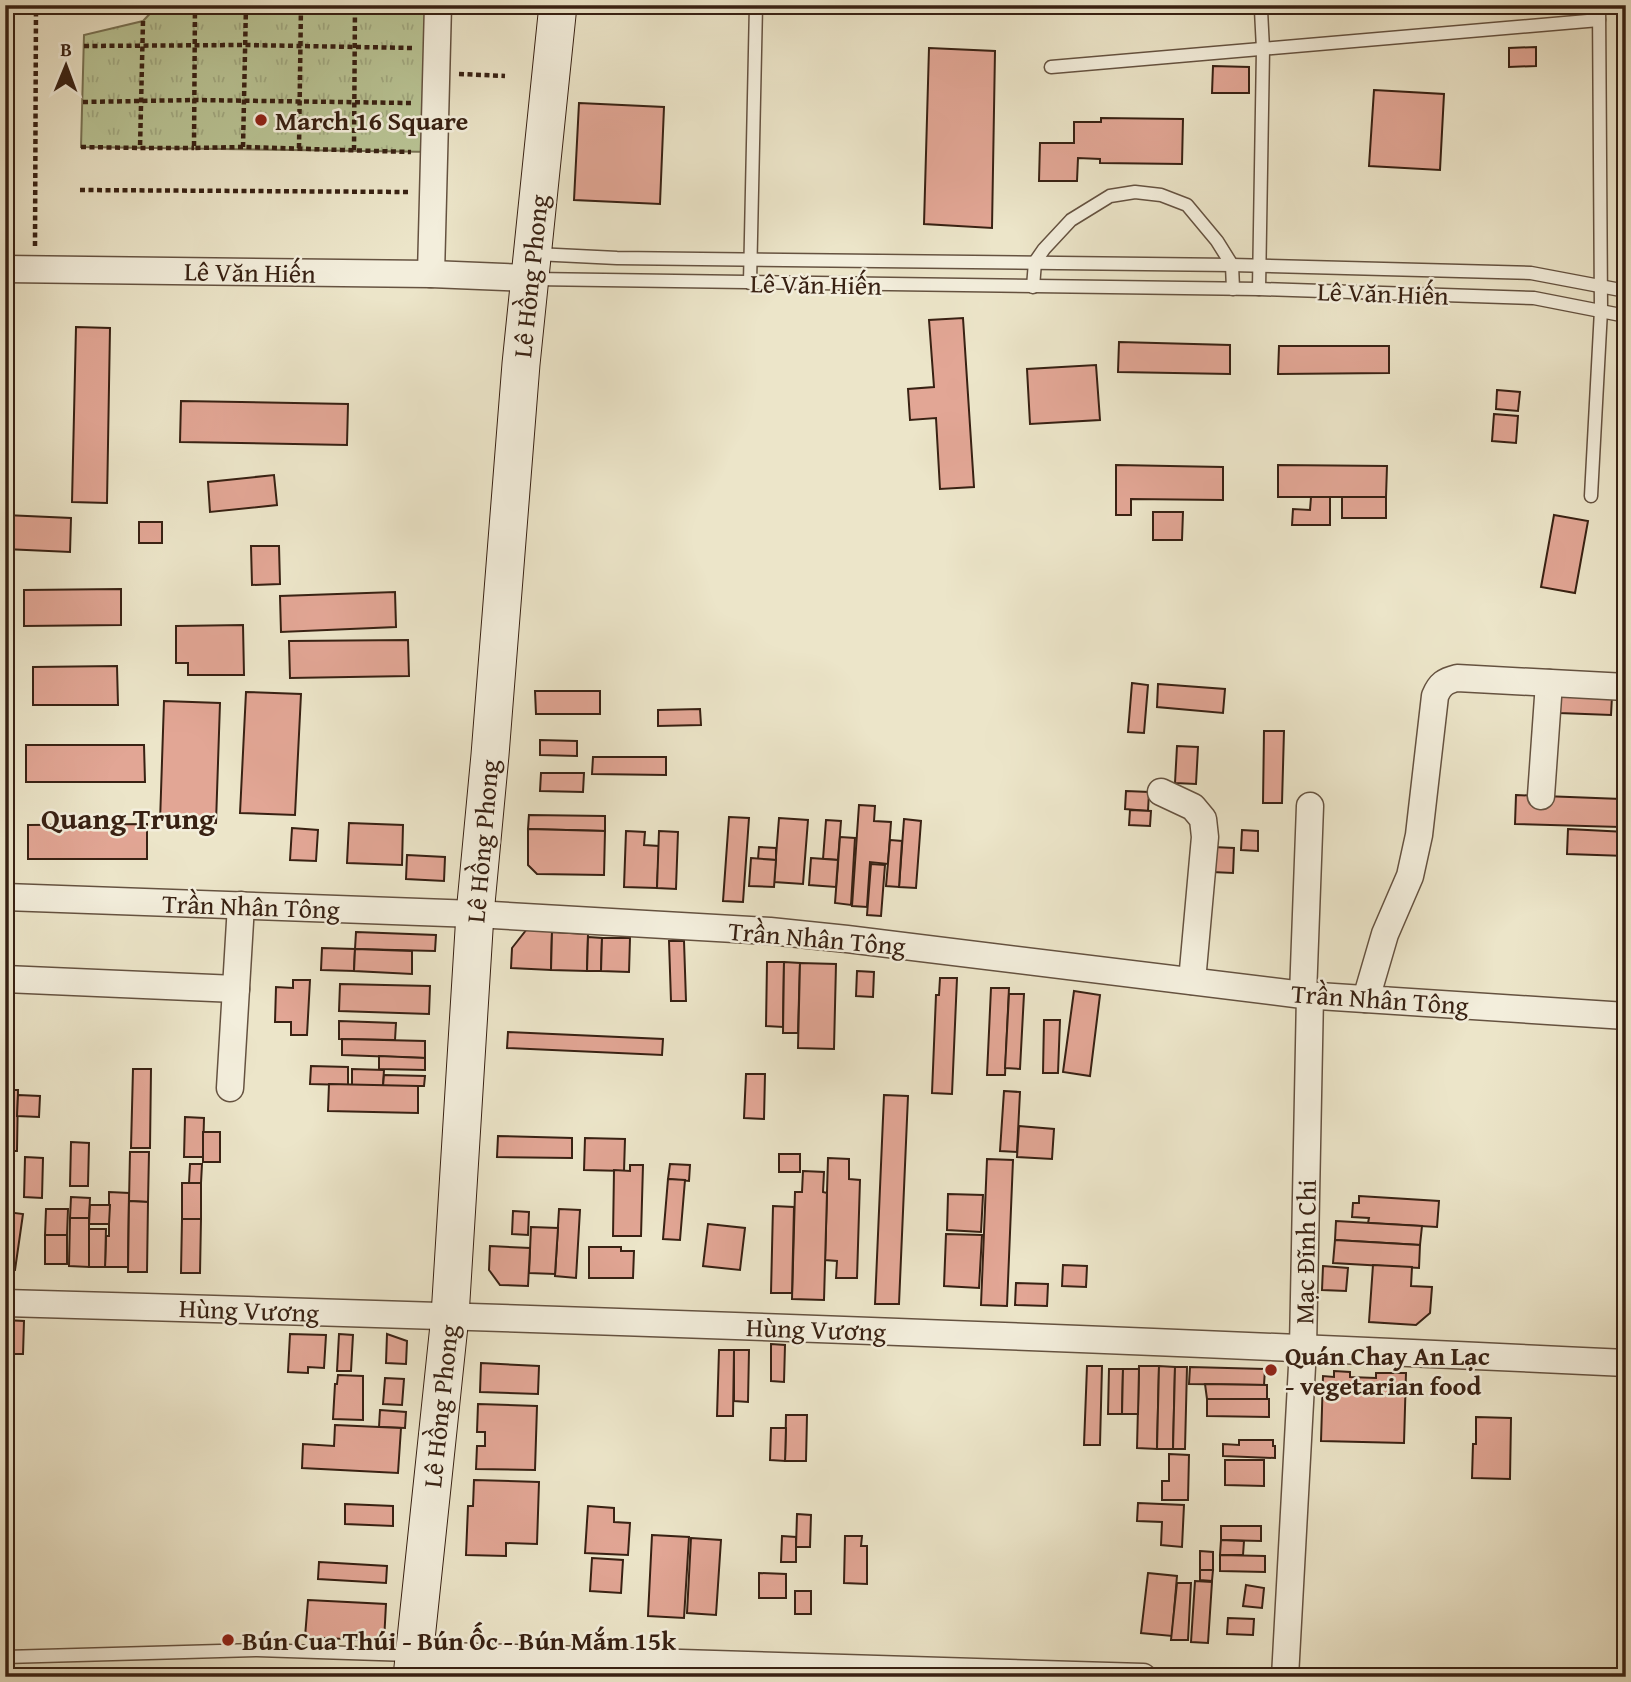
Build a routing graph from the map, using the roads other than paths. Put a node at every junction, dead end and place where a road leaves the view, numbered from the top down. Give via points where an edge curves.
1 (438, 5) edge
2 (558, 5) edge
3 (756, 5) edge
4 (1599, 5) edge
5 (1261, 10) dead end
6 (1599, 20) junction
7 (1264, 49) junction
8 (1051, 67) dead end
9 (750, 259) junction
10 (1035, 262) junction
11 (1232, 265) junction
12 (1259, 265) junction
13 (530, 266) junction
14 (5, 269) edge
15 (431, 274) junction
16 (750, 283) junction
17 (1600, 285) junction
18 (1033, 286) junction
19 (1233, 289) junction
20 (1259, 289) junction
21 (1626, 291) edge
22 (1601, 310) junction
23 (1626, 316) edge
24 (1591, 496) dead end
25 (1549, 683) junction
26 (1626, 687) edge
27 (1161, 792) dead end
28 (1541, 796) dead end
29 (1310, 806) dead end
30 (5, 897) edge
31 (242, 905) junction
32 (475, 914) junction
33 (5, 979) edge
34 (1192, 981) junction
35 (236, 989) junction
36 (1307, 995) junction
37 (1366, 999) junction
38 (1626, 1016) edge
39 (230, 1088) dead end
40 (5, 1303) edge
41 (450, 1315) junction
42 (1303, 1348) junction
43 (1626, 1363) edge
44 (5, 1657) edge
45 (413, 1666) edge
46 (1143, 1677) edge
47 (1285, 1677) edge

1 - 15 street
2 - 13 street, Lê Hồng Phong
3 - 9 lane
4 - 6 lane
5 - 7 lane
6 - 7 lane
6 - 17 lane
7 - 8 lane
7 - 12 lane
9 - 10 lane, Lê Văn Hiến
9 - 13 lane, Lê Văn Hiến via 617,258
9 - 16 lane
10 - 11 lane, Lê Văn Hiến
10 - 11 lane via 1071,220 1110,196 1135,191 1187,205
10 - 18 lane
11 - 12 lane, Lê Văn Hiến
11 - 19 lane
12 - 17 lane, Lê Văn Hiến via 1531,273
12 - 20 lane
13 - 15 street, Lê Văn Hiến
13 - 16 lane, Lê Văn Hiến
13 - 32 street, Lê Hồng Phong
14 - 15 street, Lê Văn Hiến
16 - 18 lane, Lê Văn Hiến
17 - 21 lane, Lê Văn Hiến
17 - 22 lane
18 - 19 lane, Lê Văn Hiến
19 - 20 lane, Lê Văn Hiến
20 - 22 lane, Lê Văn Hiến via 1534,298
22 - 23 lane, Lê Văn Hiến
22 - 24 lane
25 - 26 street
25 - 28 street
25 - 37 street via 1457,678 1439,686 1410,876 1384,934
27 - 34 street via 1193,807 1203,818
29 - 36 street, Mạc Đĩnh Chi
30 - 31 street, Trần Nhân Tông
31 - 32 street, Trần Nhân Tông
31 - 35 street
32 - 34 street, Trần Nhân Tông via 823,936
32 - 41 street, Lê Hồng Phong
33 - 35 street
34 - 36 street, Trần Nhân Tông
35 - 39 street
36 - 37 street, Trần Nhân Tông
36 - 42 street, Mạc Đĩnh Chi
37 - 38 street, Trần Nhân Tông
40 - 41 street, Hùng Vương
41 - 42 street, Hùng Vương
41 - 45 street, Lê Hồng Phong
42 - 43 street, Hùng Vương
42 - 47 street, Mạc Đĩnh Chi
44 - 45 lane via 257,1650
45 - 46 street

